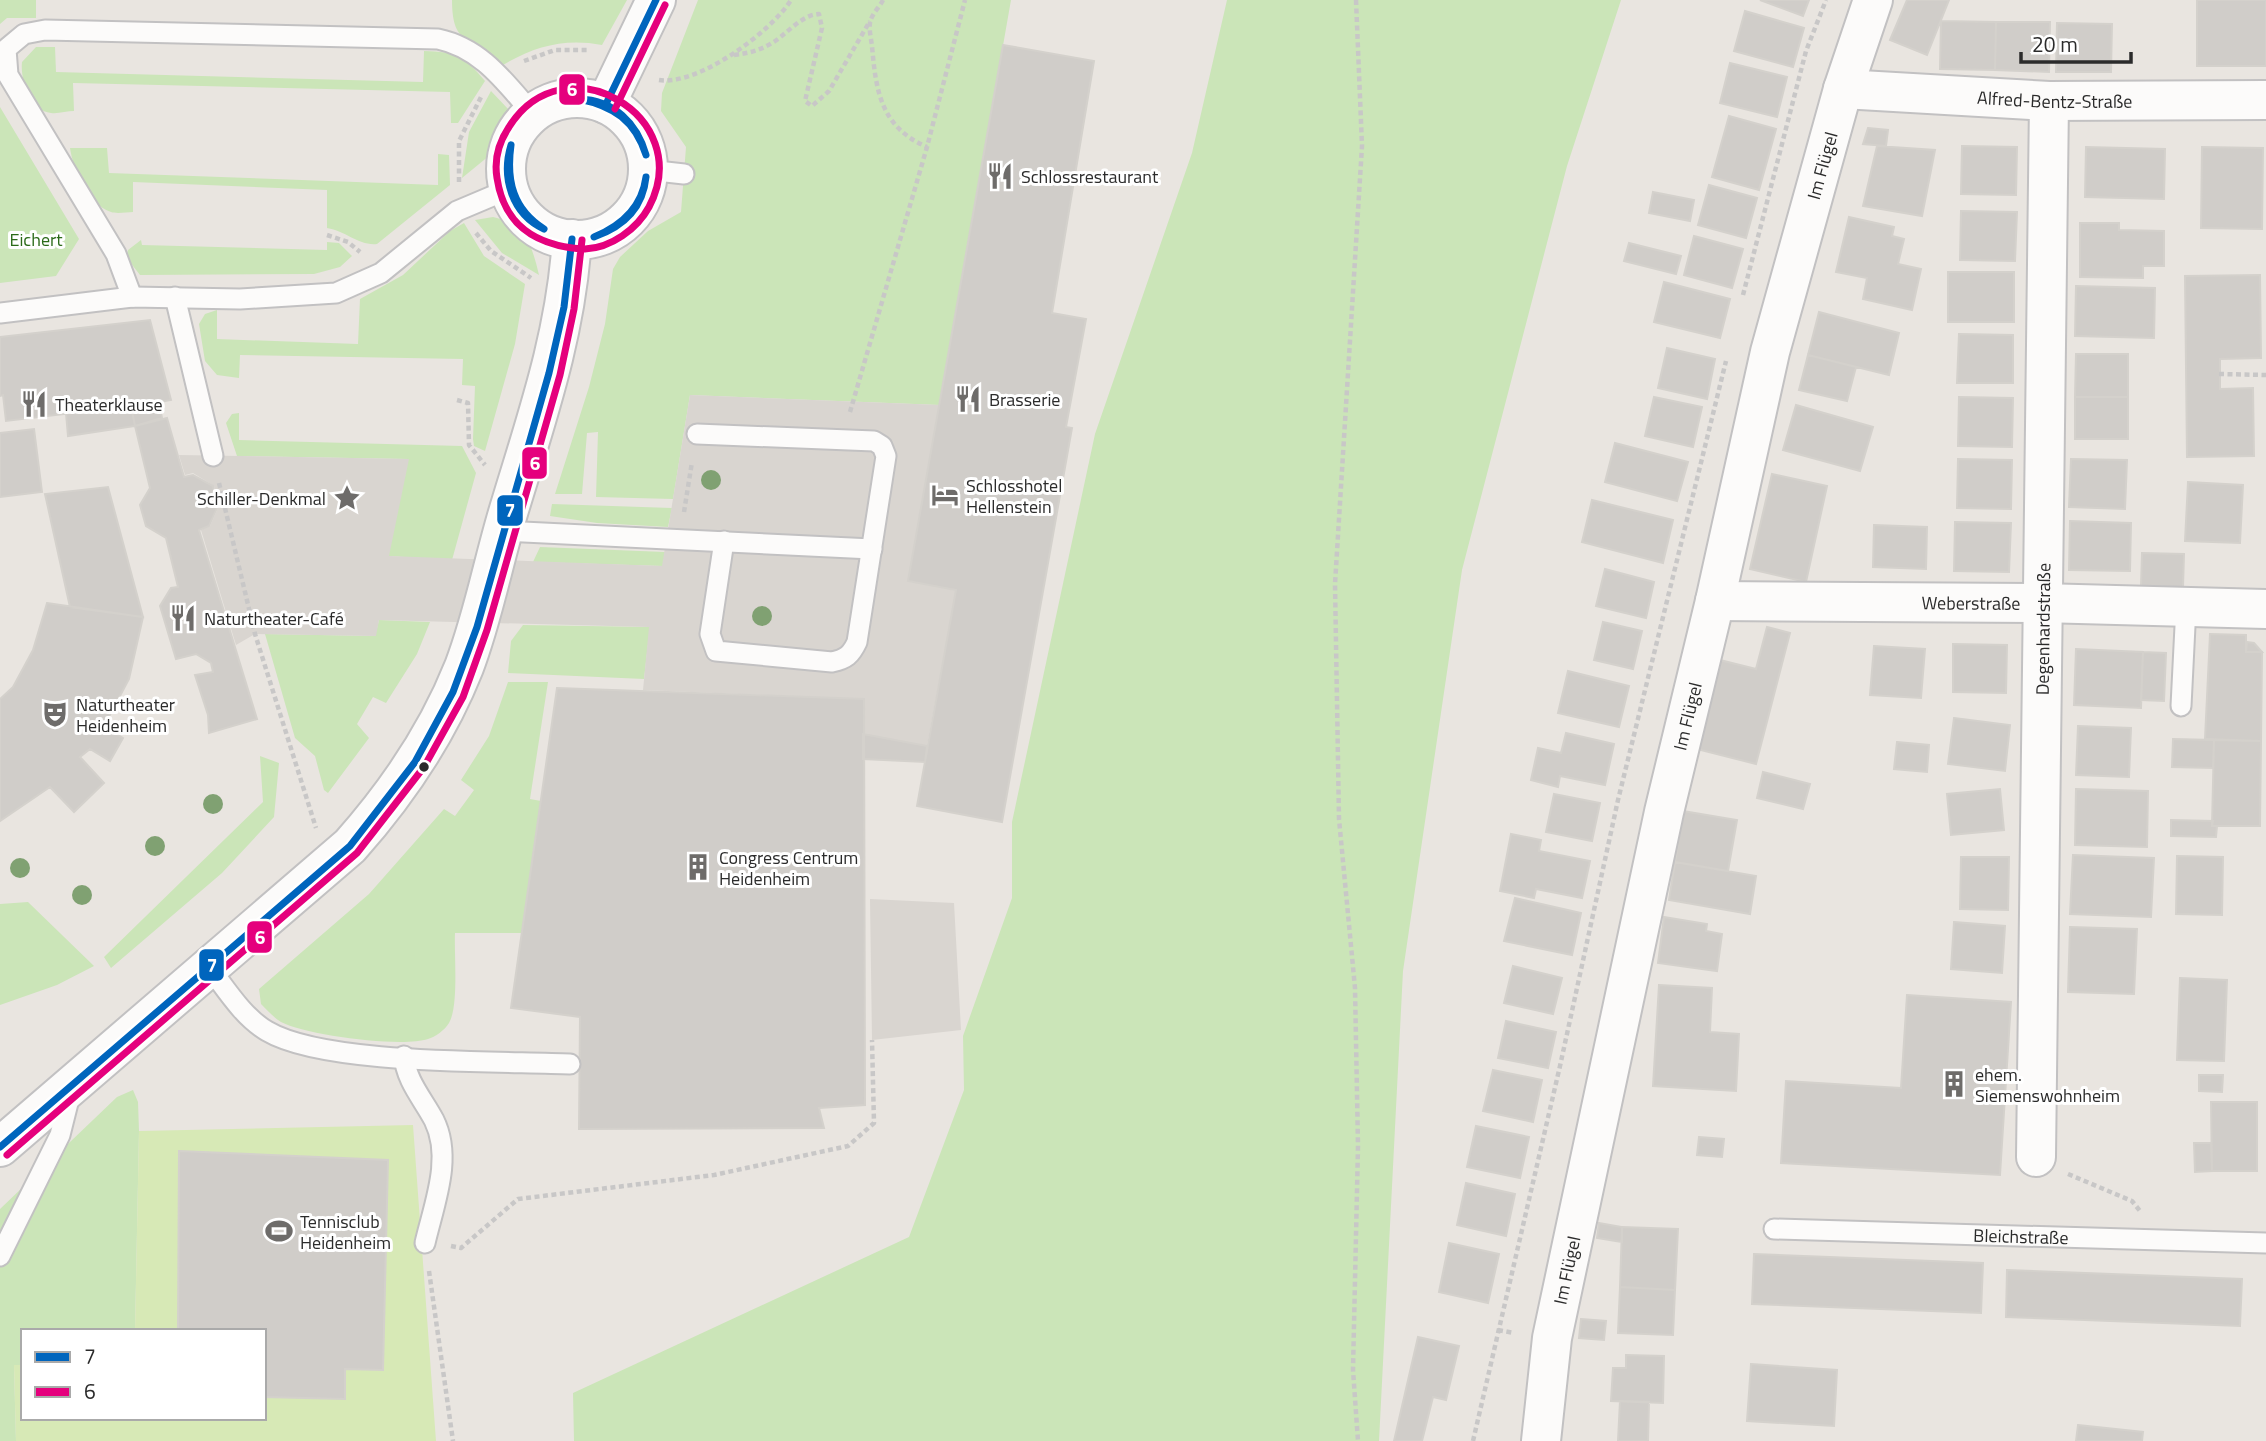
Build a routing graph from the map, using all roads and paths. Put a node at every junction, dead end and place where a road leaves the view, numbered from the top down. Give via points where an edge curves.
1 (656, 0) edge
2 (791, 0) edge
3 (883, 0) edge
4 (965, 0) edge
5 (1356, 0) edge
6 (1826, 0) edge
7 (1873, 0) edge
8 (870, 21) junction
9 (732, 56) junction
10 (625, 65) junction
11 (1843, 89) junction
12 (2266, 100) edge
13 (2049, 101) junction
14 (606, 104) junction
15 (533, 113) junction
16 (450, 139) dead end
17 (459, 141) dead end
18 (927, 146) junction
19 (509, 189) junction
20 (464, 207) junction
21 (572, 239) junction
22 (569, 288) junction
23 (132, 297) junction
24 (175, 297) junction
25 (1740, 307) dead end
26 (0, 313) edge
27 (1727, 359) dead end
28 (2220, 374) dead end
29 (2266, 375) edge
30 (457, 400) dead end
31 (696, 434) joint
32 (845, 440) junction
33 (212, 456) joint
34 (519, 477) junction
35 (502, 531) junction
36 (680, 539) junction
37 (724, 541) junction
38 (872, 549) junction
39 (1715, 601) junction
40 (2041, 603) junction
41 (2186, 607) junction
42 (2266, 609) edge
43 (2181, 706) dead end
44 (328, 865) junction
45 (209, 967) junction
46 (872, 1040) dead end
47 (404, 1056) junction
48 (570, 1064) dead end
49 (72, 1083) junction
50 (0, 1147) edge
51 (2036, 1157) joint
52 (1774, 1229) dead end
53 (2168, 1240) junction
54 (425, 1243) junction
55 (2266, 1243) edge
56 (0, 1256) edge
57 (453, 1441) edge
58 (1358, 1441) edge
59 (1473, 1441) edge
60 (1541, 1441) edge

1 - 10 street
2 - 9 path
3 - 8 path
4 - 18 path
5 - 58 path via 1362,146 1335,584 1339,818 1355,989 1358,1146 1353,1370
6 - 25 path via 1806,51
7 - 11 street, Im Flügel
8 - 9 path via 829,91 812,106 806,101 822,28 819,14 807,17 753,53
8 - 18 path via 875,76 886,110 906,137
9 - 10 path via 666,81
10 - 14 street
11 - 13 street, Alfred-Bentz-Straße
11 - 39 street, Im Flügel via 1770,352
12 - 13 street, Alfred-Bentz-Straße
13 - 40 street, Degenhardstraße
14 - 15 street via 567,99
14 - 21 street via 622,114 666,172 629,217 608,233
15 - 19 street via 510,147
15 - 23 lane via 475,52 438,38 45,30 24,34 6,50 8,75 116,254
16 - 17 path
18 - 32 path via 852,398
19 - 20 lane
19 - 21 street via 532,223
20 - 22 path via 479,238 505,263 530,278
20 - 24 lane via 381,273 337,293 291,298
21 - 22 street
22 - 34 street via 553,363
23 - 24 lane
23 - 26 lane
24 - 33 lane
27 - 59 path via 1621,786
28 - 29 path
30 - 34 path via 468,403 467,436 479,462
31 - 32 lane
31 - 36 path
32 - 38 lane via 874,441 886,456
33 - 44 path via 255,634
34 - 35 street
35 - 36 lane
35 - 44 street via 464,666 438,723 389,800
36 - 37 lane
37 - 38 lane
37 - 38 lane via 710,634 716,651 832,662 851,654 857,642
39 - 40 street, Weberstraße
39 - 60 street, Im Flügel via 1664,812 1552,1338
40 - 41 street, Weberstraße
40 - 51 street, Degenhardstraße
41 - 42 street, Weberstraße
41 - 43 lane
44 - 45 street
45 - 47 lane via 257,1022 289,1042
45 - 49 street
46 - 54 path via 874,1123 848,1146 714,1175 518,1199 461,1248
47 - 48 lane
47 - 54 lane via 441,1145 443,1164
49 - 50 street
49 - 56 lane via 60,1135
51 - 53 path via 2060,1158 2066,1174 2132,1201
52 - 53 lane, Bleichstraße
53 - 55 lane, Bleichstraße
54 - 57 path

